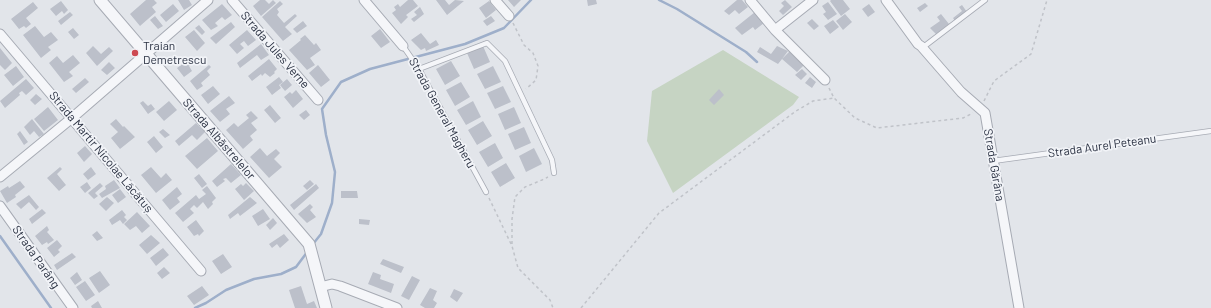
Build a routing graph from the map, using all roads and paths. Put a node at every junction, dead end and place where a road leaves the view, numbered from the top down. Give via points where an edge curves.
1 (100, 0) edge
2 (208, 0) edge
3 (232, 0) edge
4 (364, 0) edge
5 (495, 0) edge
6 (750, 0) edge
7 (813, 0) edge
8 (886, 0) edge
9 (984, 0) edge
10 (1047, 0) edge
11 (509, 16) joint
12 (775, 30) junction
13 (0, 34) edge
14 (404, 46) joint
15 (921, 46) junction
16 (146, 54) junction
17 (419, 69) junction
18 (825, 80) joint
19 (521, 94) junction
20 (834, 98) junction
21 (318, 100) dead end
22 (980, 108) junction
23 (72, 118) junction
24 (1211, 131) edge
25 (993, 161) junction
26 (554, 173) joint
27 (0, 177) edge
28 (486, 192) joint
29 (0, 206) edge
30 (512, 246) junction
31 (201, 271) dead end
32 (320, 287) junction
33 (73, 308) edge
34 (326, 308) edge
35 (398, 308) edge
36 (553, 308) edge
37 (581, 308) edge
38 (1019, 308) edge

1 - 16 street, Strada Albăstrelelor
2 - 16 street
3 - 21 street, Strada Jules Verne
4 - 14 street, Strada General Magheru
5 - 11 street
6 - 12 street
7 - 12 street
8 - 15 street, Strada Gărâna
9 - 15 lane via 926,46
10 - 22 path via 1031,54 994,81
11 - 19 path via 524,45 533,53 538,66 536,80
12 - 18 street
13 - 23 street, Strada Martir Nicolae Lăcătuș
14 - 17 lane, Strada General Magheru
15 - 22 street, Strada Gărâna via 961,92
16 - 23 street
16 - 32 street, Strada Albăstrelelor via 309,244
17 - 19 lane via 487,43 505,61
17 - 28 lane, Strada General Magheru
18 - 20 path
19 - 26 lane via 552,160
20 - 22 path via 855,118 877,128 963,118
20 - 37 path via 814,101 796,111 659,213
22 - 25 street, Strada Gărâna via 985,113
23 - 27 street
23 - 31 street, Strada Martir Nicolae Lăcătuș
24 - 25 lane, Strada Aurel Peteanu
25 - 38 street, Strada Gărâna
26 - 30 path via 525,187 515,197
28 - 30 path
29 - 33 street, Strada Parâng
30 - 36 path via 518,268 550,300
32 - 34 street, Strada Albăstrelelor
32 - 35 street via 332,284 340,286

